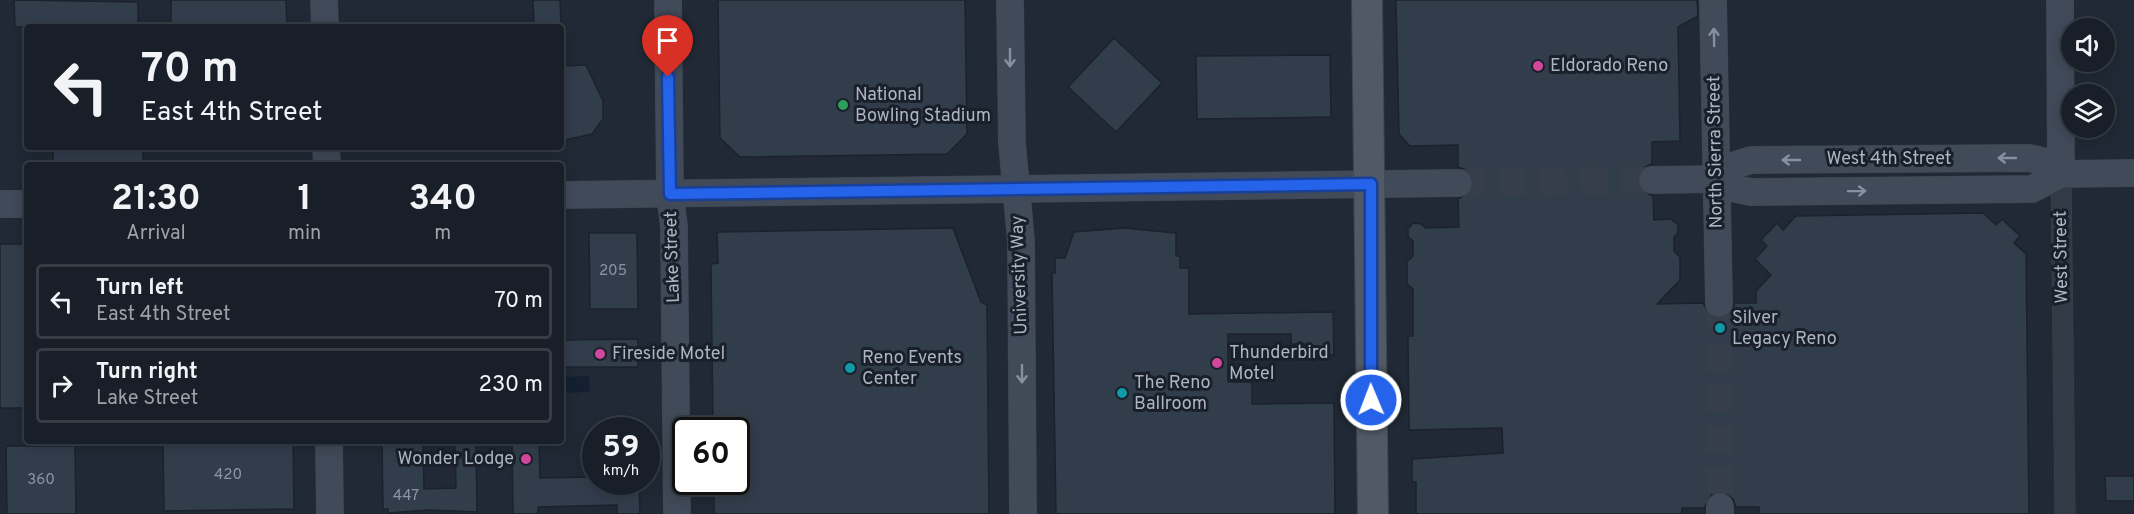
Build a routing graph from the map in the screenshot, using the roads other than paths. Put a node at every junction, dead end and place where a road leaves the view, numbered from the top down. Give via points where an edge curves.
1 (324, 0) edge
2 (668, 0) edge
3 (1010, 0) edge
4 (1367, 0) edge
5 (1713, 0) edge
6 (2060, 0) edge
7 (325, 24) edge
8 (2134, 173) edge
9 (2061, 174) junction
10 (1717, 179) junction
11 (1653, 180) tunnel mouth
12 (1458, 183) tunnel mouth
13 (1371, 184) junction
14 (1016, 190) junction
15 (670, 194) junction
16 (564, 195) edge
17 (0, 204) edge
18 (24, 204) edge
19 (1719, 303) tunnel mouth
20 (329, 444) edge
21 (330, 514) edge
22 (677, 514) edge
23 (1023, 514) edge
24 (1373, 514) edge
25 (2065, 514) edge

1 - 7 main road
2 - 15 main road, Lake Street
3 -> 14 main road, University Way via 1011,143
4 - 13 main road
10 -> 5 main road, North Sierra Street
6 - 9 main road, West Street
8 - 9 main road, West 4th Street
9 - 10 main road, West 4th Street via 2032,189 1751,192 1732,188
9 - 25 street, West Street
10 - 11 main road, West 4th Street
10 - 19 main road, North Sierra Street
12 - 13 main road
13 - 14 main road
13 - 24 main road
14 - 15 main road
14 -> 23 main road, University Way via 1021,240
15 - 16 main road
15 - 22 main road, Lake Street via 674,227
17 - 18 main road
20 - 21 main road

